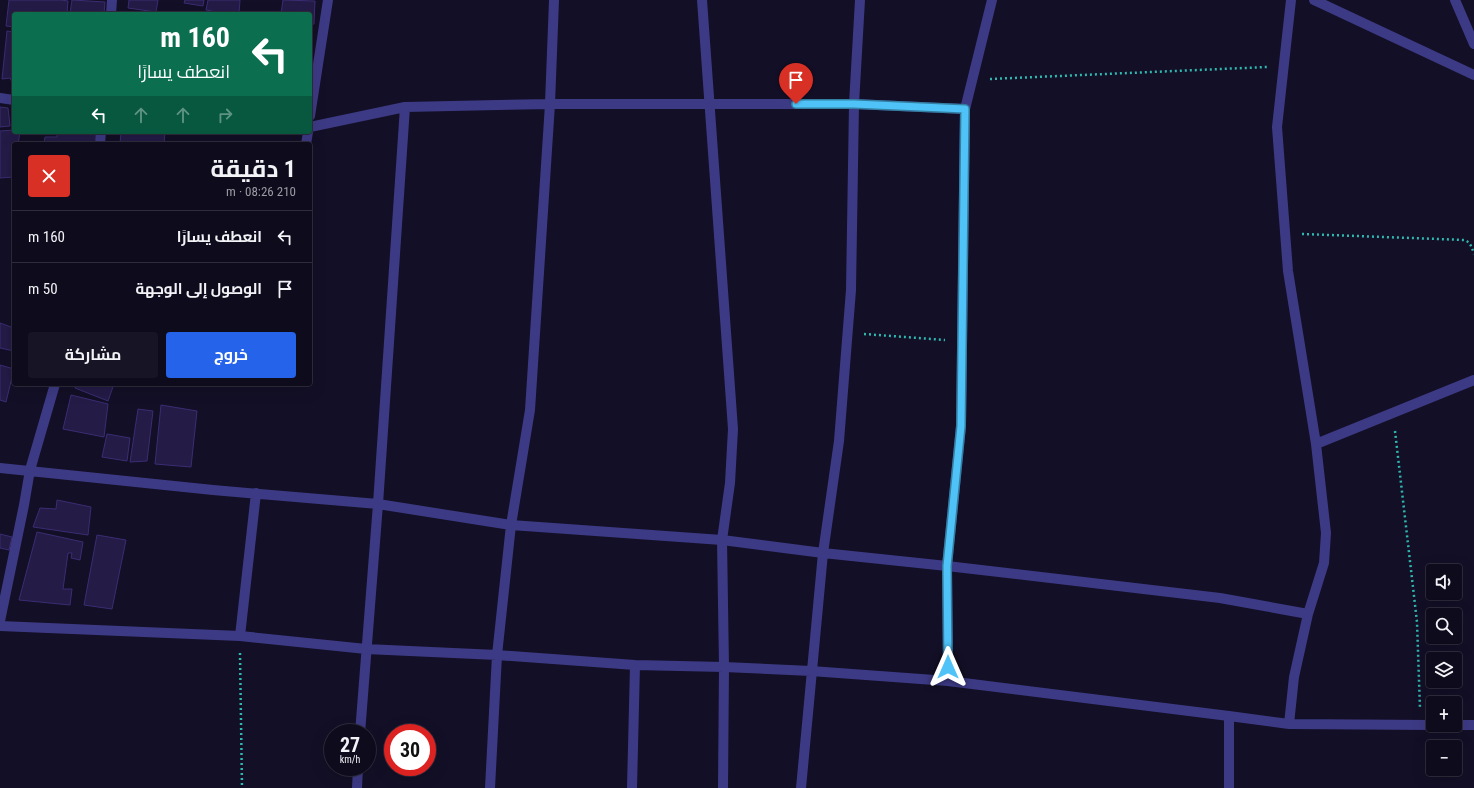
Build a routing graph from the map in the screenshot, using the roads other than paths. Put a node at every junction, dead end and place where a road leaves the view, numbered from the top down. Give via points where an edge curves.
1 (112, 0) edge
2 (328, 0) edge
3 (554, 0) edge
4 (702, 0) edge
5 (860, 0) edge
6 (992, 0) edge
7 (1291, 0) edge
8 (1314, 0) edge
9 (1455, 0) edge
10 (111, 12) edge
11 (1474, 44) edge
12 (1474, 75) edge
13 (0, 98) edge
14 (12, 100) edge
15 (312, 103) edge
16 (550, 104) junction
17 (709, 104) junction
18 (854, 104) junction
19 (405, 107) junction
20 (965, 109) junction
21 (312, 127) edge
22 (1474, 380) edge
23 (54, 386) edge
24 (1316, 444) junction
25 (0, 468) edge
26 (30, 470) junction
27 (256, 493) junction
28 (378, 504) junction
29 (511, 525) junction
30 (722, 540) junction
31 (823, 553) junction
32 (947, 566) junction
33 (1308, 614) junction
34 (0, 622) edge
35 (0, 626) edge
36 (240, 636) junction
37 (366, 649) junction
38 (497, 655) junction
39 (635, 665) junction
40 (724, 667) junction
41 (811, 671) junction
42 (948, 681) junction
43 (1229, 716) junction
44 (361, 724) edge
45 (1289, 724) junction
46 (1426, 725) edge
47 (1462, 725) edge
48 (1474, 725) edge
49 (358, 776) edge
50 (357, 788) edge
51 (490, 788) edge
52 (632, 788) edge
53 (723, 788) edge
54 (801, 788) edge
55 (1229, 788) edge

1 - 10 street
2 - 15 street
3 - 16 street
4 - 17 street
5 - 18 street
6 - 20 street
7 - 24 street via 1277,127 1288,271
8 - 12 street
9 - 11 street
13 - 14 street
16 - 17 street
16 - 19 street
16 - 29 street via 530,410
17 - 18 street
17 - 30 street via 734,429
18 - 20 street
18 - 31 street via 851,290 839,441
19 - 21 street
19 - 28 street
20 - 32 street via 961,426
22 - 24 street
23 - 26 street
24 - 33 street via 1326,533 1324,563
25 - 26 street
26 - 27 street
26 - 34 street
27 - 28 street
27 - 36 street
28 - 29 street
28 - 37 street
29 - 30 street
29 - 38 street
30 - 31 street
30 - 40 street
31 - 32 street
31 - 41 street
32 - 33 street via 1220,598
32 - 42 street
33 - 45 street via 1294,677
35 - 36 street
36 - 37 street
37 - 38 street
37 - 44 street
38 - 39 street
38 - 51 street
39 - 40 street
39 - 52 street
40 - 41 street
40 - 53 street
41 - 42 street
41 - 54 street
42 - 43 street
43 - 45 street
43 - 55 street
45 - 46 street
47 - 48 street
49 - 50 street

